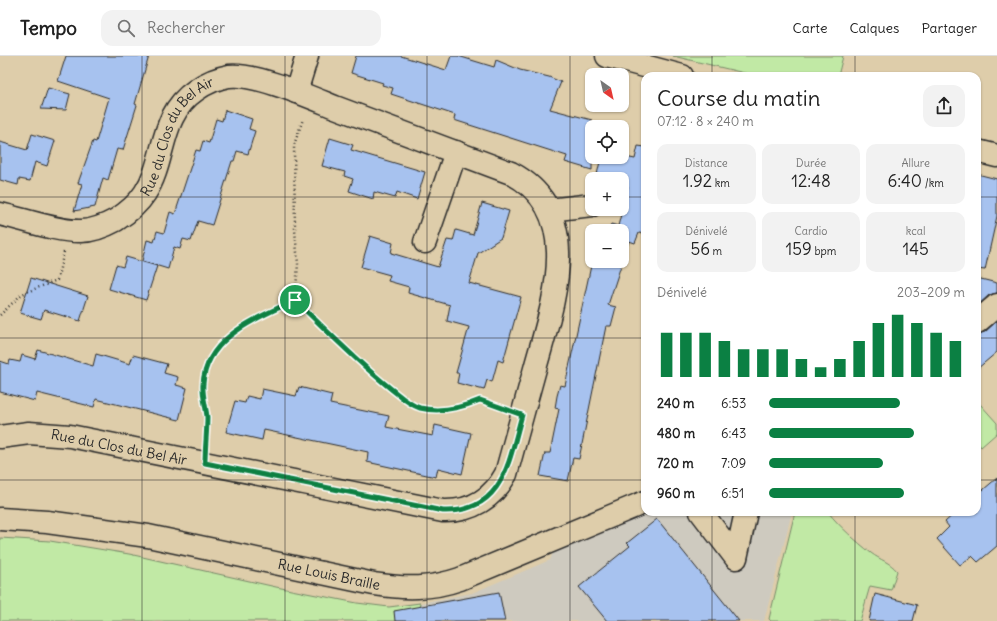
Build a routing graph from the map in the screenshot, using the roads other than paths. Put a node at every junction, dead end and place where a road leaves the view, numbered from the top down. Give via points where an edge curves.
1 (307, 56) edge
2 (607, 56) edge
3 (667, 72) edge
4 (303, 95) junction
5 (456, 152) junction
6 (981, 152) edge
7 (997, 156) edge
8 (585, 206) edge
9 (548, 210) junction
10 (0, 214) edge
11 (425, 242) dead end
12 (997, 305) edge
13 (981, 319) edge
14 (0, 437) edge
15 (641, 504) edge
16 (704, 516) edge
17 (745, 516) edge
18 (0, 519) edge

1 - 4 street
2 - 3 street
4 - 5 street, Rue du Clos du Bel Air
4 - 10 street, Rue du Clos du Bel Air via 238,76 218,79 199,88 183,100 171,118 154,176 141,199 107,225 90,231 70,231
5 - 9 street, Rue du Clos du Bel Air via 522,178 537,191
5 - 11 street
6 - 7 street
8 - 9 street
9 - 14 street, Rue du Clos du Bel Air via 555,228 558,249 557,283 506,474 502,482 478,504 462,510 443,511 53,434 29,433
12 - 13 street
15 - 18 street, Rue Louis Braille via 460,579 439,586 411,588 374,584 137,534 47,522
16 - 17 street via 736,558

